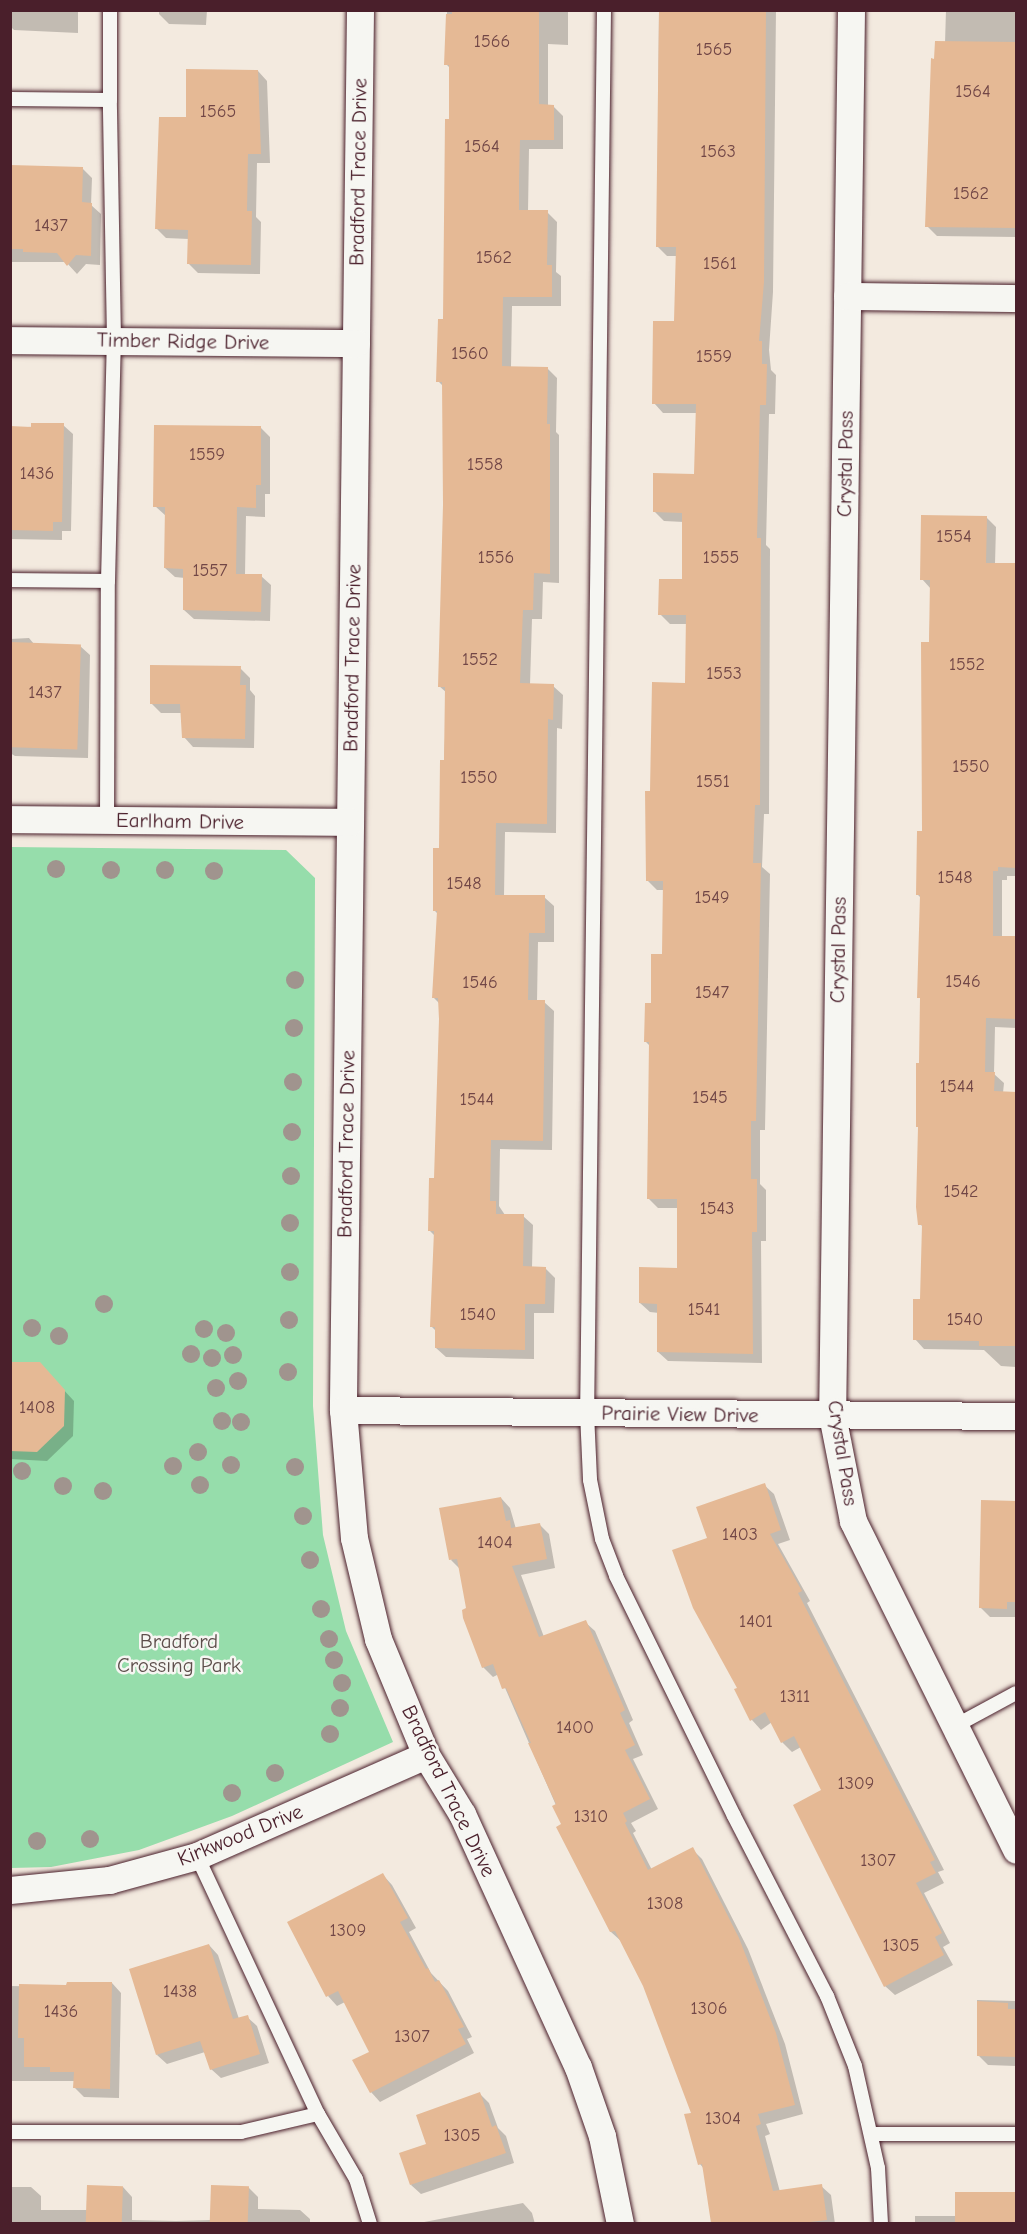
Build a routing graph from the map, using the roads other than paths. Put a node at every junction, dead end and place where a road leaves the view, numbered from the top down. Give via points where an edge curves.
1 (110, 10) edge
2 (360, 10) edge
3 (604, 10) edge
4 (850, 10) edge
5 (10, 99) edge
6 (110, 100) junction
7 (847, 296) junction
8 (1017, 298) edge
9 (10, 340) edge
10 (114, 340) junction
11 (356, 343) junction
12 (10, 580) edge
13 (108, 581) junction
14 (10, 819) edge
15 (107, 820) junction
16 (350, 822) junction
17 (343, 1410) junction
18 (587, 1413) junction
19 (832, 1415) junction
20 (1017, 1416) edge
21 (1017, 1693) edge
22 (955, 1726) junction
23 (426, 1755) junction
24 (1017, 1850) edge
25 (197, 1856) junction
26 (10, 1890) edge
27 (318, 2114) junction
28 (10, 2132) edge
29 (871, 2134) junction
30 (1017, 2134) edge
31 (370, 2223) edge
32 (620, 2223) edge
33 (881, 2223) edge

1 - 6 lane
2 - 11 street, Bradford Trace Drive
3 - 18 lane
4 - 7 street, Crystal Pass
5 - 6 lane
6 - 10 lane
7 - 8 street
7 - 19 street, Crystal Pass
9 - 10 street, Timber Ridge Drive
10 - 11 street, Timber Ridge Drive
10 - 13 lane
11 - 16 street, Bradford Trace Drive
12 - 13 lane
13 - 15 lane
14 - 15 street, Earlham Drive
15 - 16 street, Earlham Drive
16 - 17 street, Bradford Trace Drive
17 - 18 street, Prairie View Drive
17 - 23 street, Bradford Trace Drive via 354,1538 378,1639
18 - 19 street, Prairie View Drive
18 - 29 lane via 590,1480 602,1539 616,1576 828,1996 855,2066
19 - 20 street, Prairie View Drive
19 - 22 street, Crystal Pass via 853,1521
21 - 22 lane
22 - 24 street, Crystal Pass
23 - 25 street, Kirkwood Drive
23 - 32 street, Bradford Trace Drive via 462,1814 578,2067 602,2136
25 - 26 street, Kirkwood Drive via 109,1881
25 - 27 lane
27 - 28 lane via 241,2132
27 - 31 lane via 356,2179
29 - 30 lane
29 - 33 lane via 878,2168

